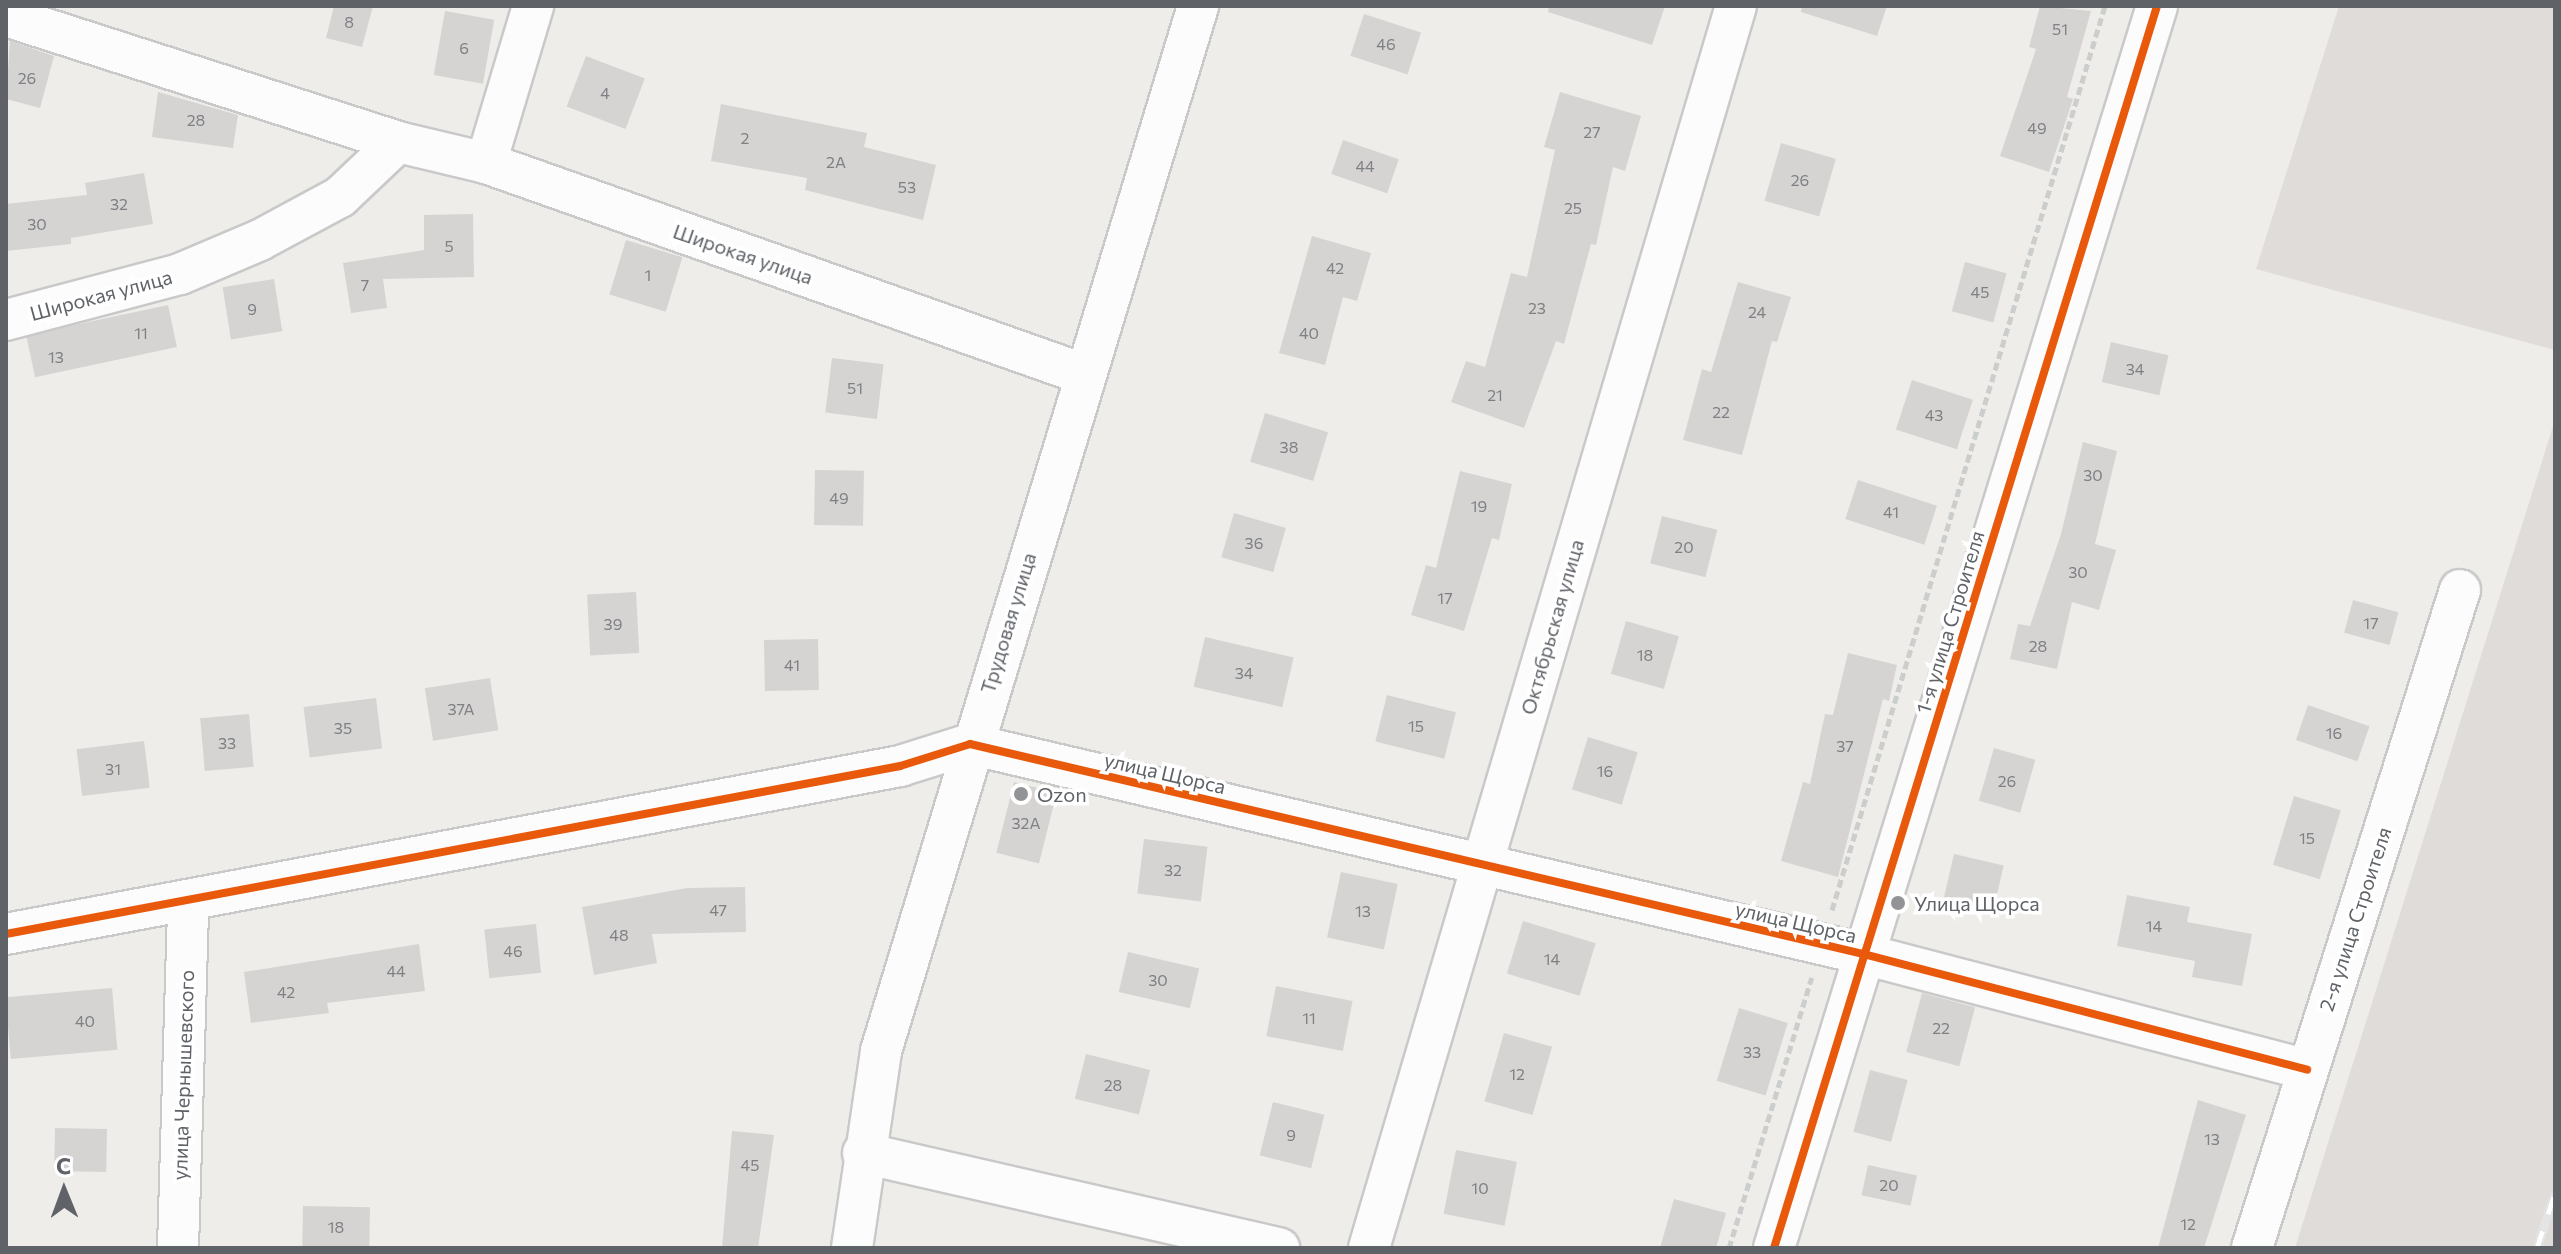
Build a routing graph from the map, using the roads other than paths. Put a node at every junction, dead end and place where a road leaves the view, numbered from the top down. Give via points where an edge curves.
1 (533, 6) edge
2 (1198, 6) edge
3 (1736, 6) edge
4 (2157, 6) edge
5 (31, 16) edge
6 (398, 142) junction
7 (486, 163) junction
8 (6, 320) edge
9 (1086, 375) junction
10 (2460, 590) dead end
11 (970, 744) junction
12 (1482, 863) junction
13 (188, 903) junction
14 (6, 934) edge
15 (1863, 954) junction
16 (2307, 1070) junction
17 (863, 1153) junction
18 (178, 1248) edge
19 (852, 1248) edge
20 (1279, 1248) edge
21 (1369, 1248) edge
22 (1774, 1248) edge
23 (2252, 1248) edge

1 - 7 street
2 - 9 street, Трудовая улица
3 - 12 street, Октябрьская улица
4 - 15 street, 1-я улица Строителя
5 - 6 street, Широкая улица
6 - 7 street, Широкая улица
6 - 8 street, Широкая улица via 340,197 260,240 180,274
7 - 9 street, Широкая улица
9 - 11 street, Трудовая улица
10 - 16 street, 2-я улица Строителя
11 - 12 street, улица Щорса
11 - 13 street via 900,766
11 - 17 street, Трудовая улица via 881,1051
12 - 15 street, улица Щорса
12 - 21 street, Октябрьская улица
13 - 14 street
13 - 18 street, улица Чернышевского
15 - 16 street, улица Щорса
15 - 22 street, 1-я улица Строителя
16 - 23 street, 2-я улица Строителя
17 - 19 street, Трудовая улица
17 - 20 street

